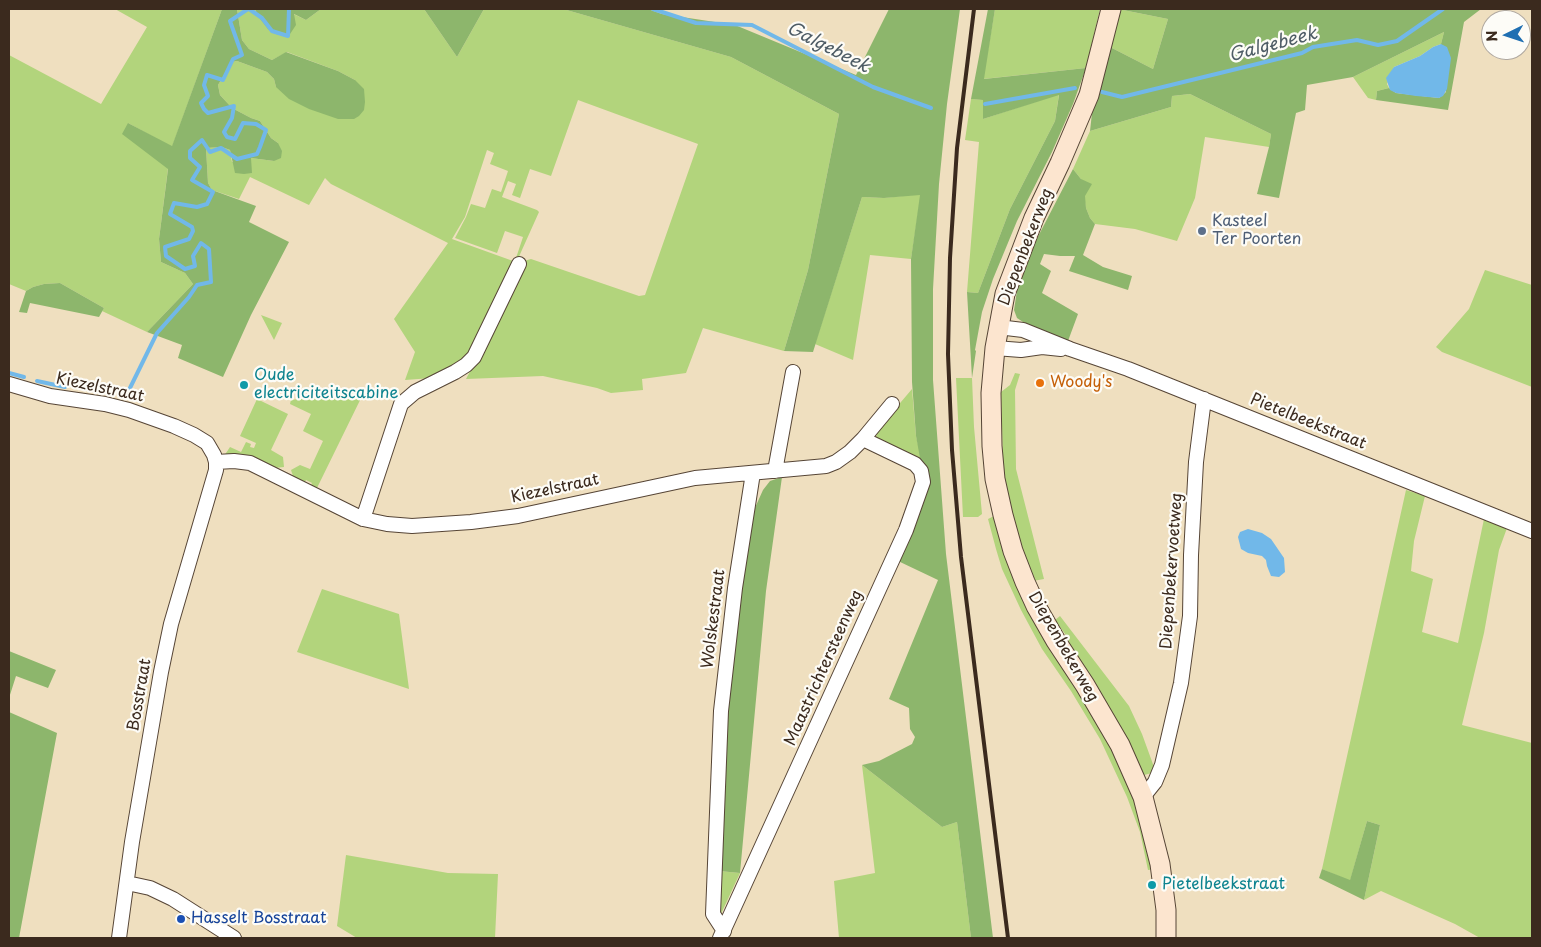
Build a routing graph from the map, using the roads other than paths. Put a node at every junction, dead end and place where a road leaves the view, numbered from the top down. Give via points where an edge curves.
1 (1111, 9) edge
2 (519, 264) dead end
3 (998, 327) junction
4 (995, 348) junction
5 (1070, 349) junction
6 (793, 372) dead end
7 (9, 384) edge
8 (1204, 399) junction
9 (892, 404) dead end
10 (863, 440) junction
11 (216, 462) junction
12 (775, 471) junction
13 (753, 473) junction
14 (363, 519) junction
15 (1532, 531) edge
16 (1143, 797) junction
17 (127, 883) junction
18 (722, 934) edge
19 (119, 938) edge
20 (234, 938) edge
21 (1166, 938) edge

1 - 3 main road, Diepenbekerweg via 1088,95 1005,294
2 - 14 street via 474,357 455,372 415,392 401,404
3 - 4 main road, Diepenbekerweg
3 - 5 street, Pietelbeekstraat via 1023,330
4 - 5 street, Pietelbeekstraat
4 - 16 main road, Diepenbekerweg via 991,394 992,446 996,479 1013,551 1036,606 1120,745
5 - 8 street, Pietelbeekstraat
6 - 12 street
7 - 11 street, Kiezelstraat via 50,396 106,404 174,426 206,443
8 - 15 street, Pietelbeekstraat
8 - 16 street, Diepenbekervoetweg via 1196,462 1190,616 1180,683 1162,765 1155,782
9 - 10 street
10 - 12 street via 826,466
10 - 18 street, Maastrichtersteenweg via 915,464 921,471 923,482 906,530
11 - 14 street, Kiezelstraat via 234,460 250,463
11 - 17 street, Bosstraat via 160,672
12 - 13 street
13 - 14 street, Kiezelstraat via 695,478 518,516 471,522 412,526
13 - 18 street, Wolskestraat via 735,588 721,712 713,914
16 - 21 main road, Diepenbekerweg via 1160,864
17 - 19 street, Bosstraat
17 - 20 street via 150,888

